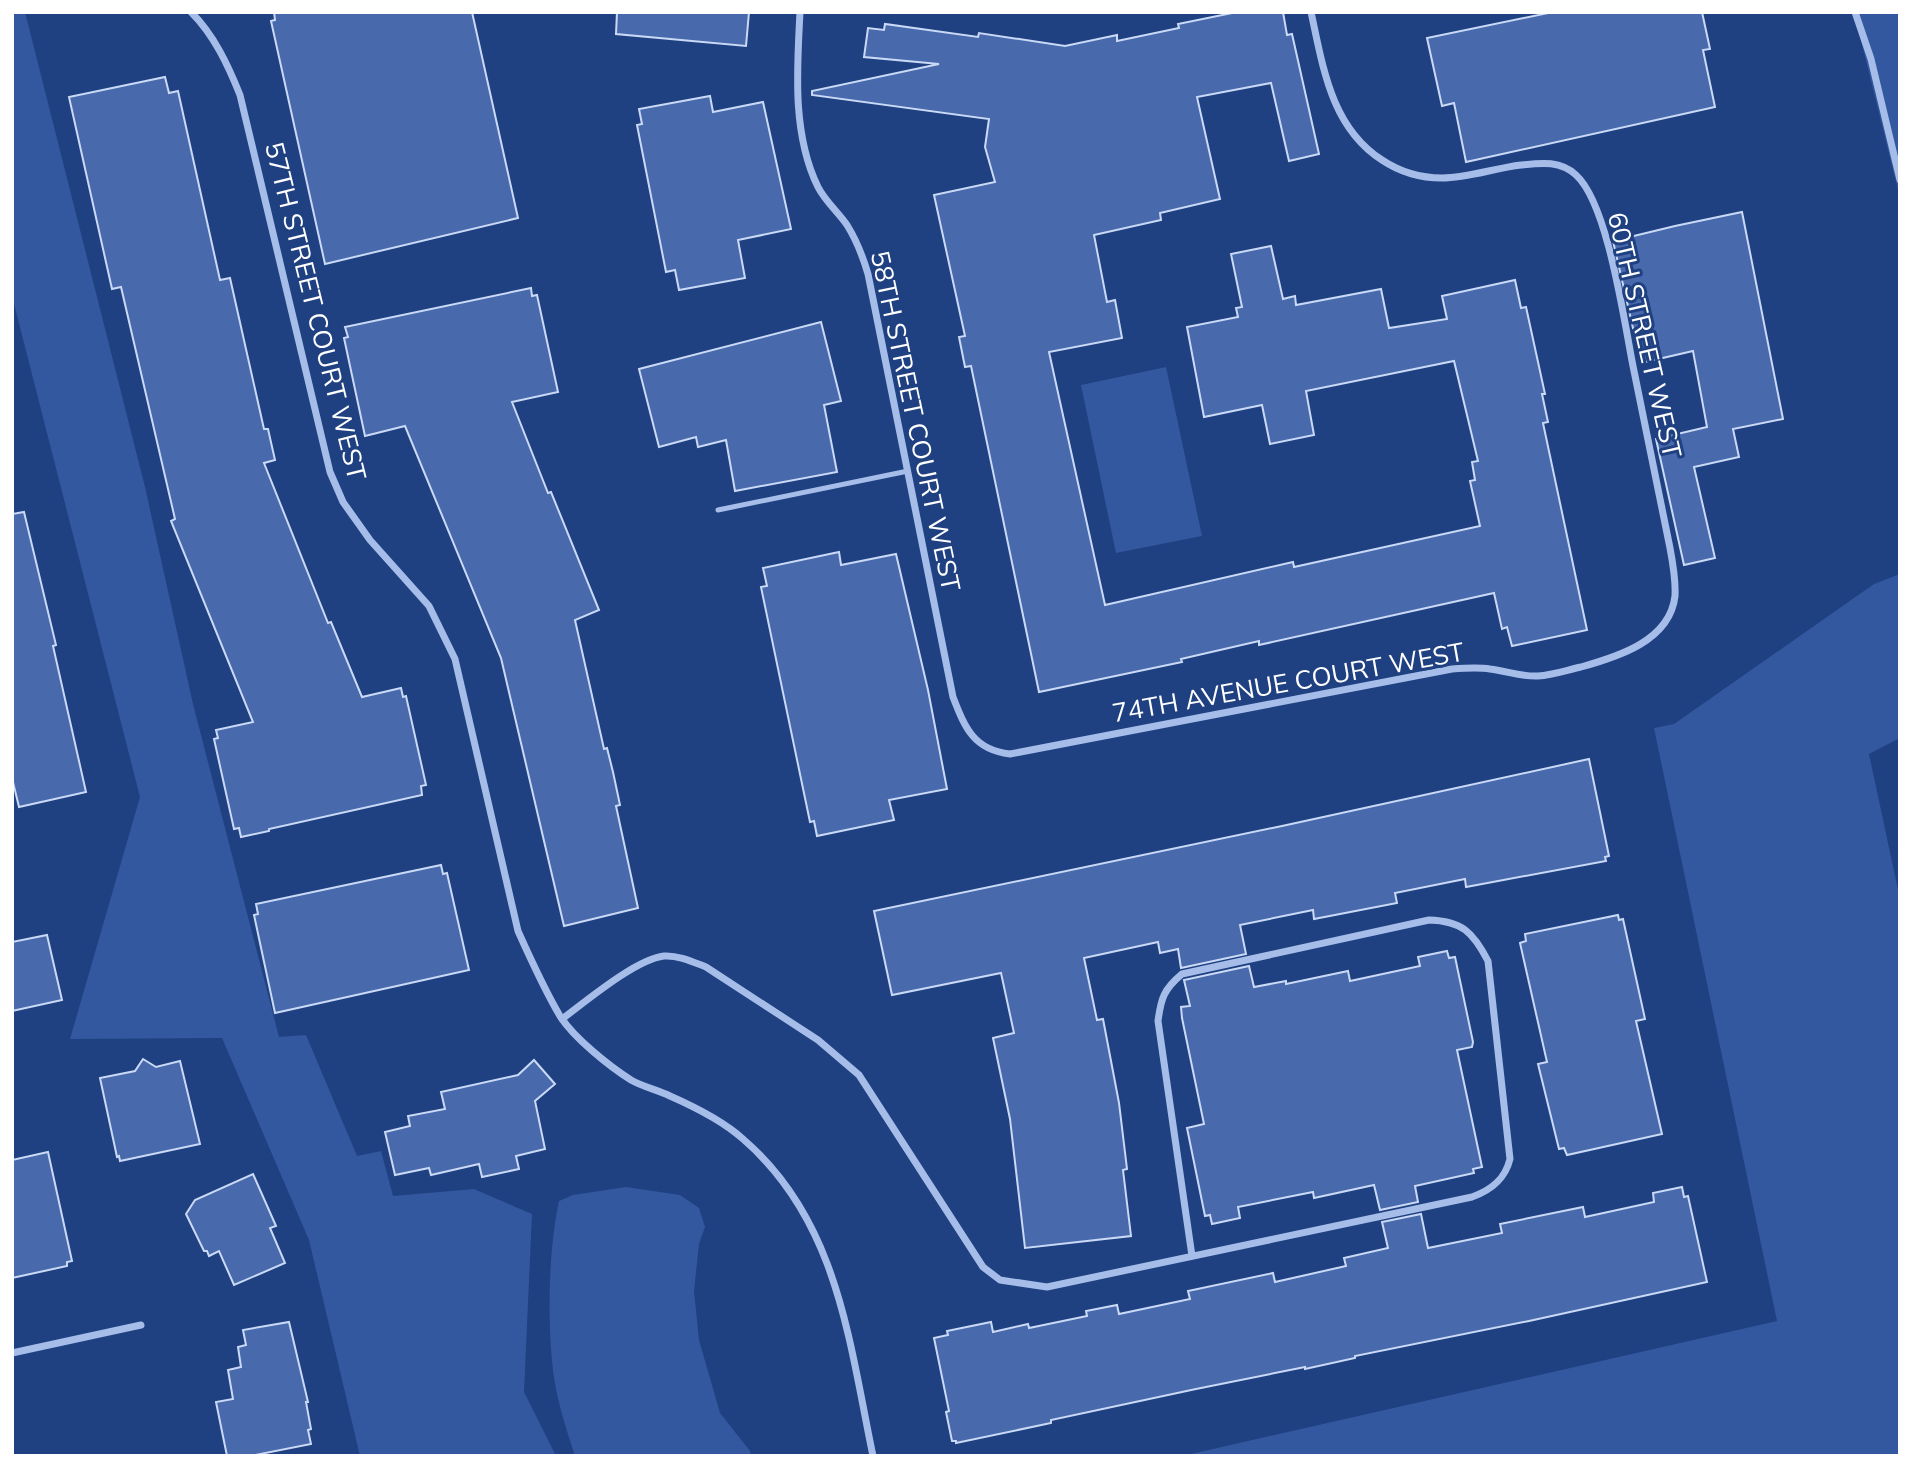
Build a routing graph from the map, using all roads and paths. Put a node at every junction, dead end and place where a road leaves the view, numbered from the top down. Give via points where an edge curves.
1 (191, 12) edge
2 (800, 12) edge
3 (1311, 12) edge
4 (1855, 12) edge
5 (1900, 180) edge
6 (908, 471) junction
7 (718, 510) dead end
8 (1662, 626) joint
9 (993, 751) joint
10 (562, 1019) junction
11 (1192, 1256) junction
12 (141, 1325) dead end
13 (12, 1353) edge
14 (873, 1456) edge

1 - 10 street, 57TH STREET COURT WEST via 206,27 240,95 333,480 370,540 429,607 444,633 455,659 518,931
2 - 6 street, 58TH STREET COURT WEST via 798,90 810,169 862,254
3 - 8 street, 60TH STREET WEST via 1332,97 1356,139 1382,160 1408,173 1445,178 1551,163 1565,167 1586,186 1610,256 1670,548 1675,598
4 - 5 street
6 - 7 lane
6 - 9 street, 58TH STREET COURT WEST via 953,696 974,738
8 - 9 street, 74TH AVENUE COURT WEST via 1626,652 1555,673 1524,676 1490,668 1452,669 1036,751
10 - 11 street via 644,963 664,956 685,959 706,967 818,1040 859,1075 983,1267 1000,1280 1047,1287
10 - 14 street, 57TH STREET COURT WEST via 632,1081 700,1111 742,1138 775,1171 803,1209 839,1294
11 - 11 street via 1472,1197 1486,1192 1506,1173 1510,1158 1488,961 1468,931 1449,920 1429,920 1182,974 1169,985 1158,1021
12 - 13 street

